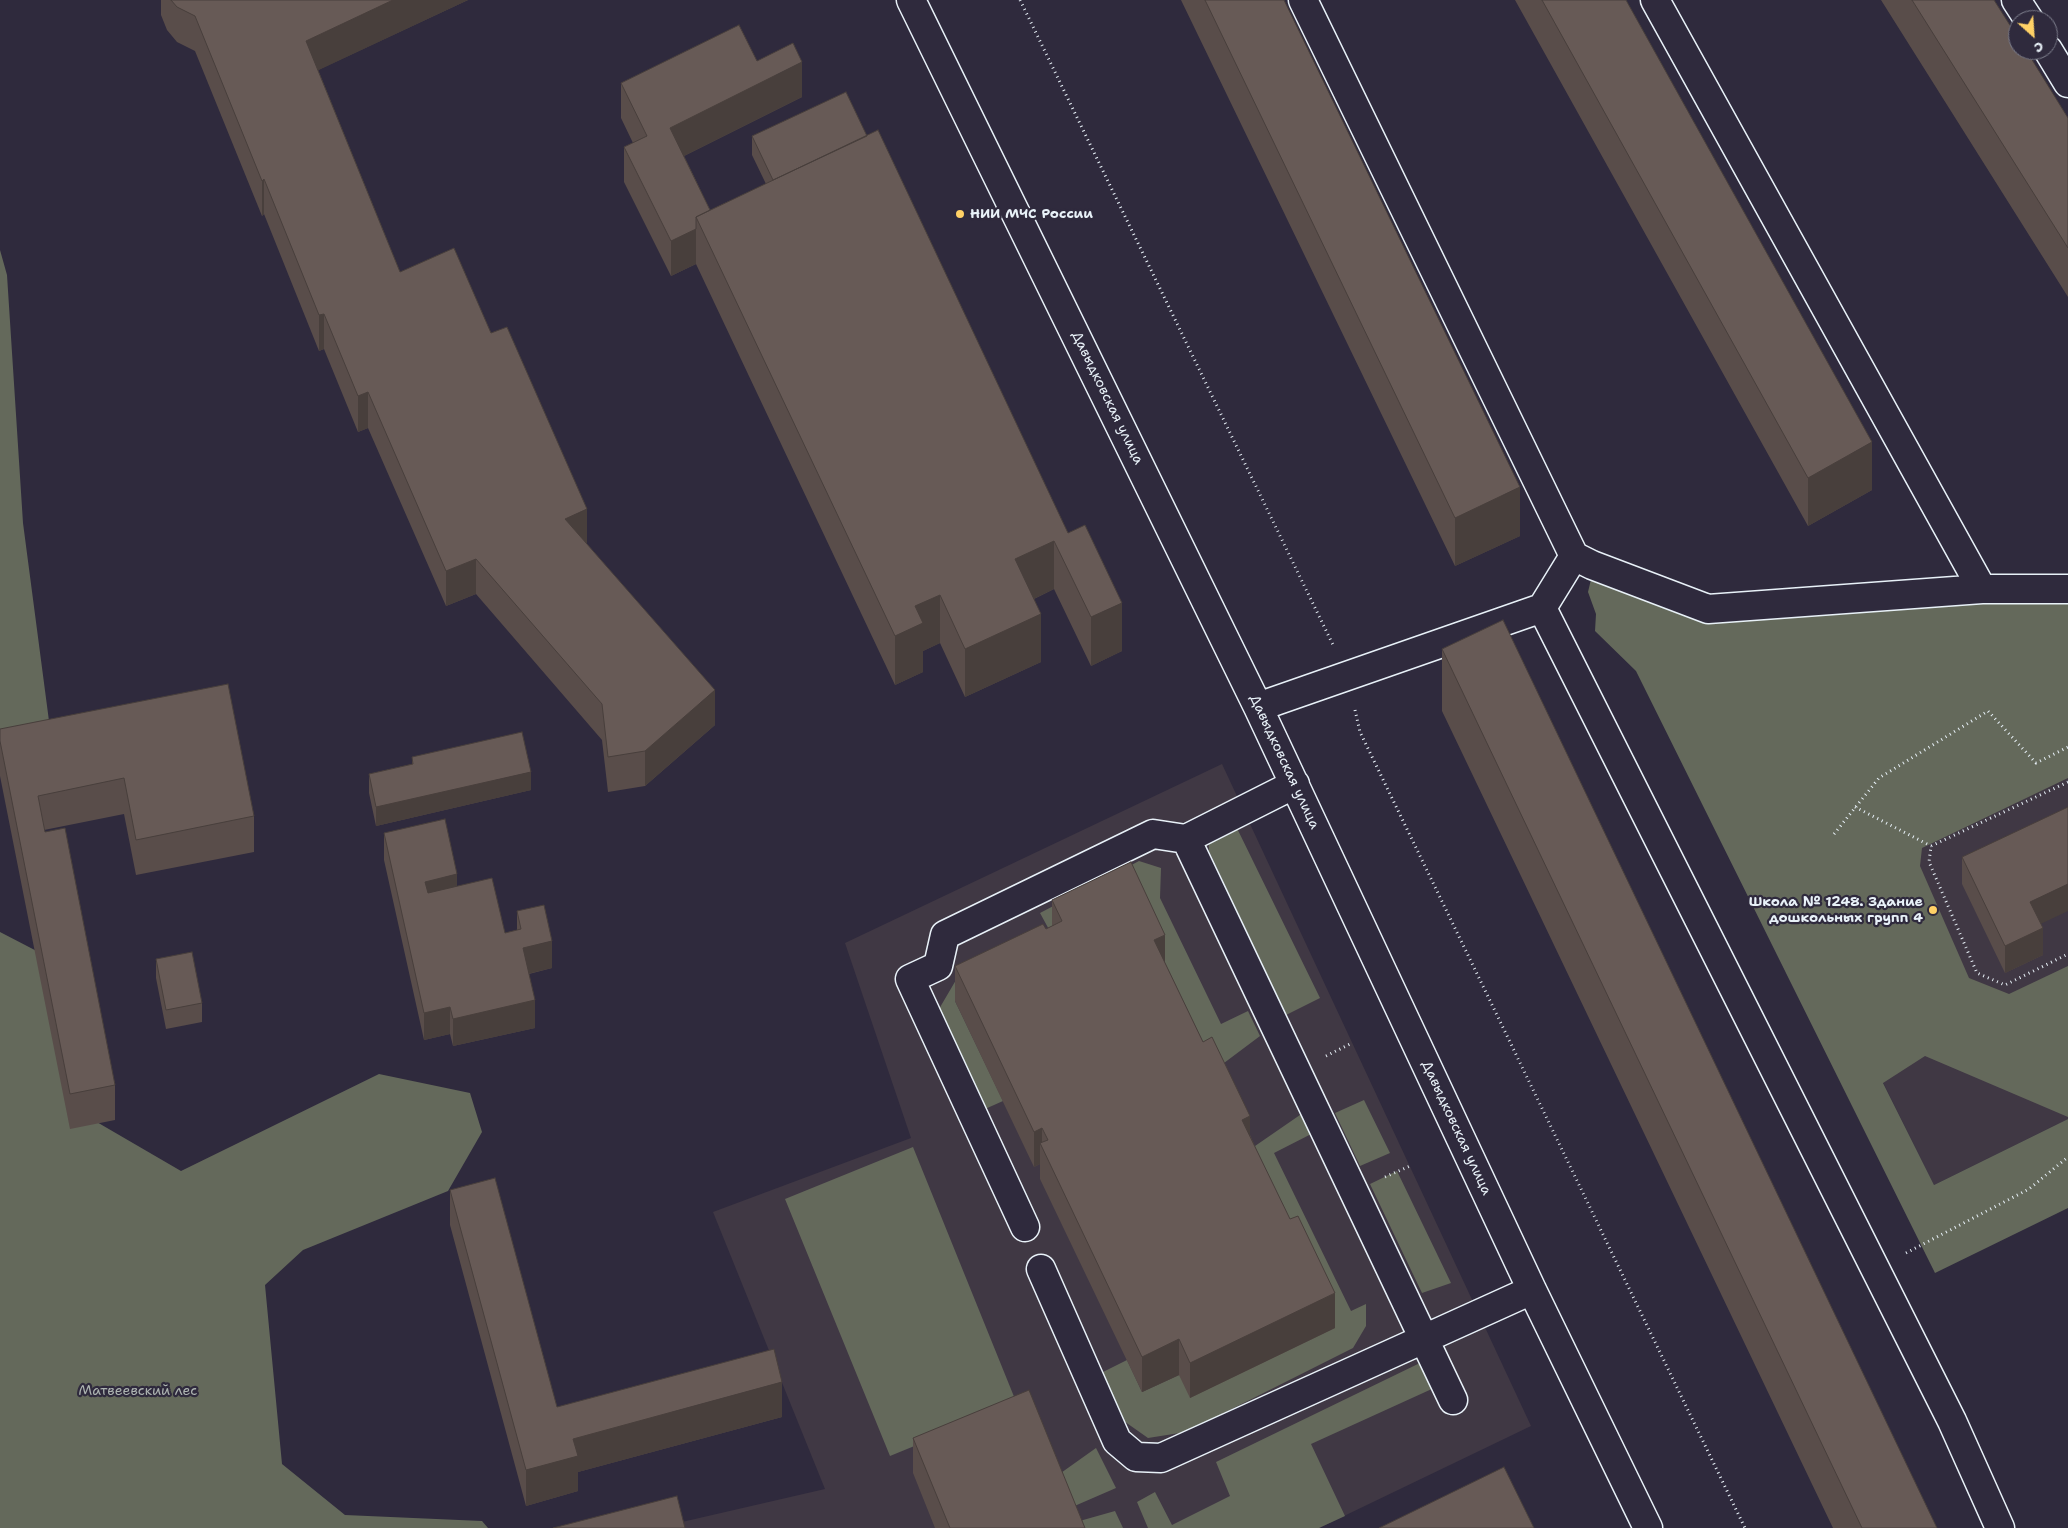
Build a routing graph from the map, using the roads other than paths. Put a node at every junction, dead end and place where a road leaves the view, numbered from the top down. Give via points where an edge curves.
1 (911, 0) edge
2 (1304, 0) edge
3 (1655, 0) edge
4 (2054, 60) edge
5 (2068, 82) edge
6 (1574, 556) junction
7 (2068, 589) edge
8 (1982, 590) junction
9 (1542, 608) junction
10 (1258, 706) junction
11 (1295, 784) junction
12 (1186, 839) junction
13 (1025, 1227) dead end
14 (1041, 1269) dead end
15 (1532, 1290) junction
16 (1423, 1338) junction
17 (1453, 1400) dead end
18 (1648, 1528) edge
19 (2000, 1528) edge

1 - 10 street, Давыдковская улица
2 - 6 street
3 - 8 street
4 - 5 street
6 - 8 street via 1708,609
6 - 9 street
7 - 8 street
9 - 10 street
9 - 19 street via 1952,1420
10 - 11 street, Давыдковская улица
11 - 12 street
11 - 15 street, Давыдковская улица
12 - 13 street via 1152,834 945,935 938,966 910,979
12 - 16 street
14 - 16 street via 1117,1441 1136,1457 1160,1458
15 - 16 street
15 - 18 street, Давыдковская улица
16 - 17 street

